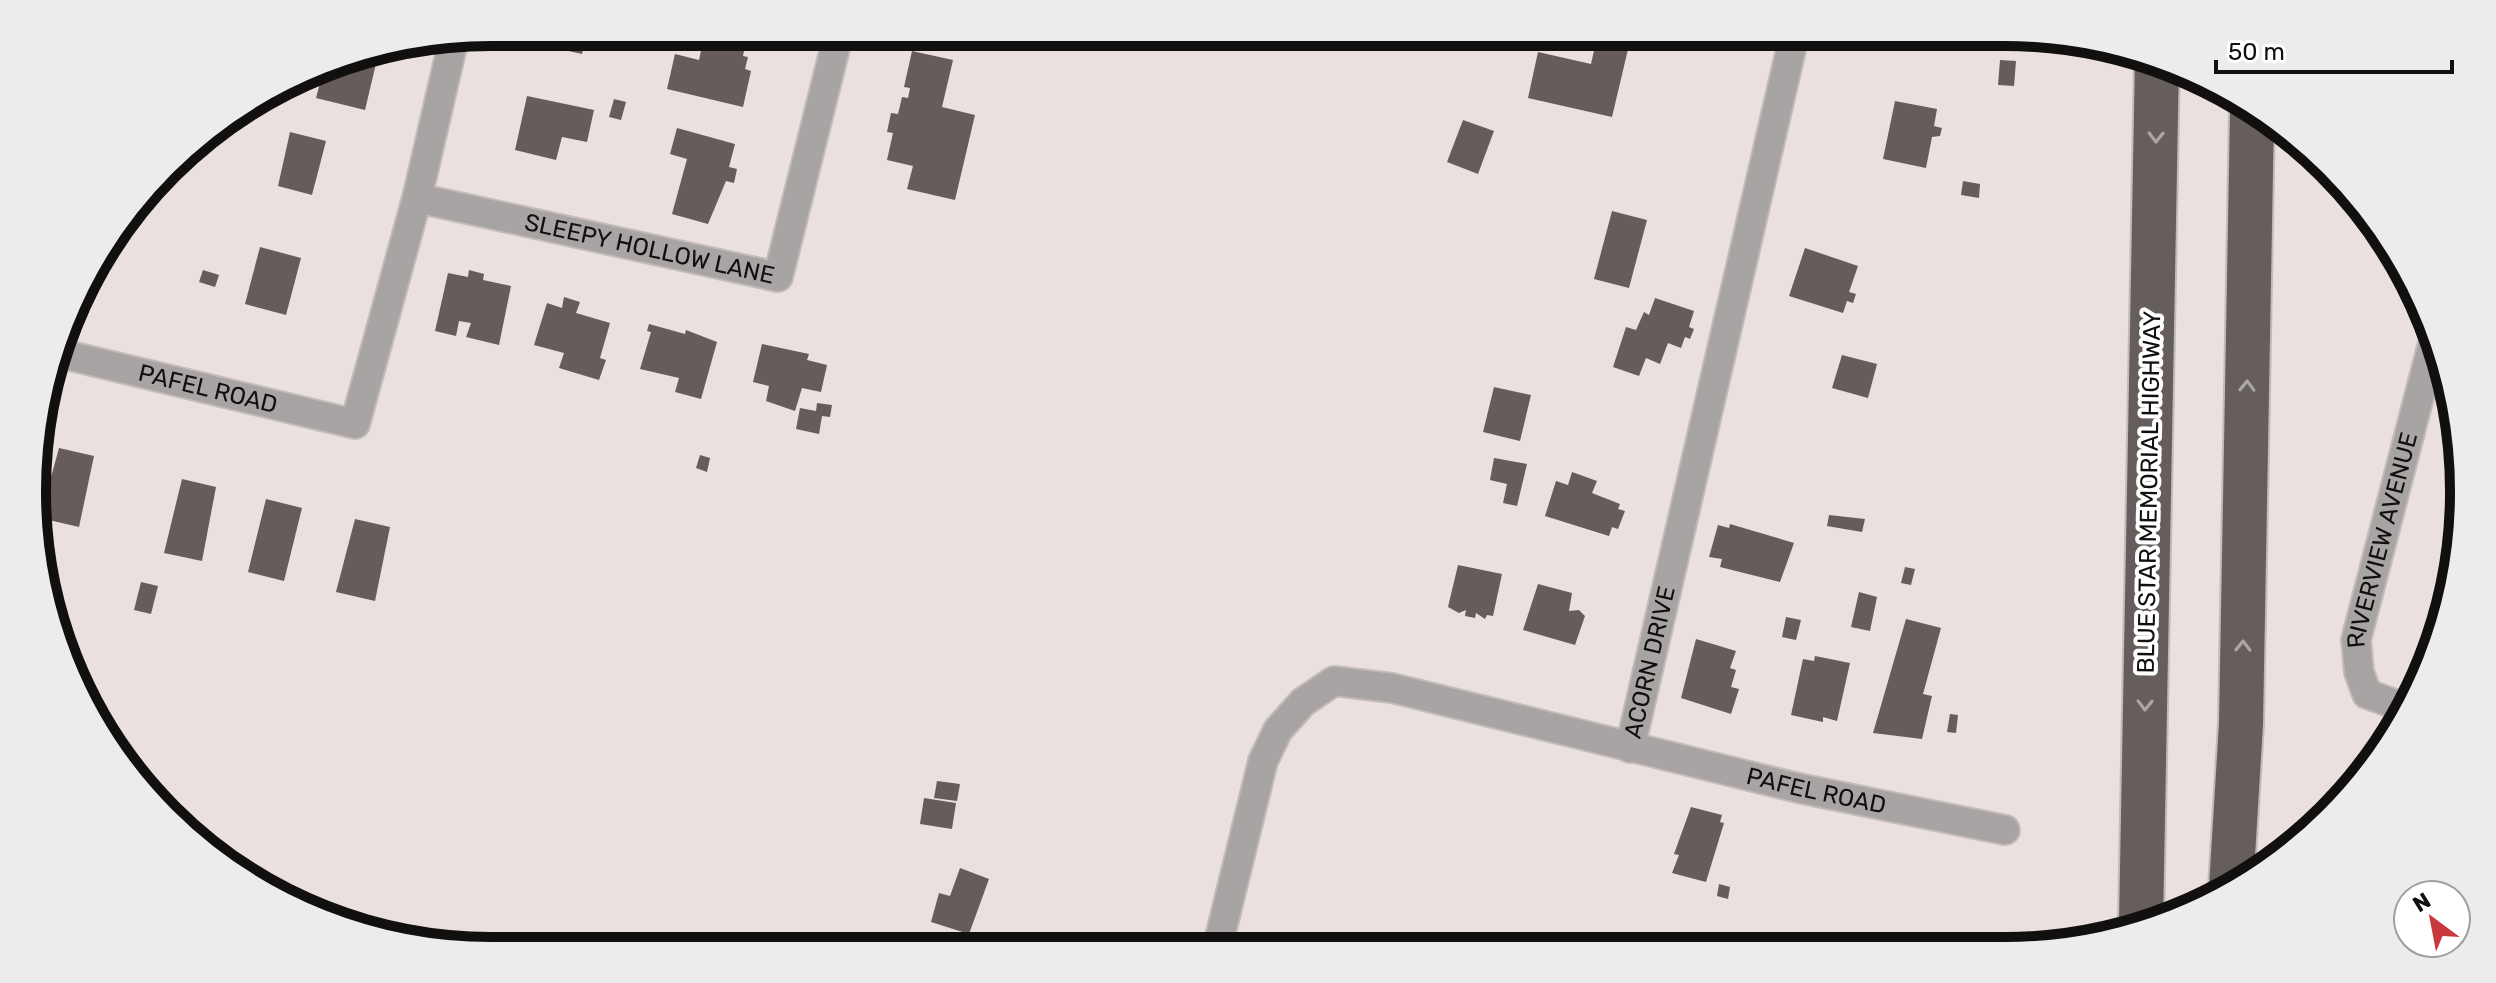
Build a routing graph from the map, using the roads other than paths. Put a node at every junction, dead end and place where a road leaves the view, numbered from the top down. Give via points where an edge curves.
1 (836, 46) edge
2 (1792, 46) edge
3 (452, 48) edge
4 (2157, 73) edge
5 (2252, 121) edge
6 (417, 198) junction
7 (68, 355) edge
8 (2429, 358) edge
9 (2395, 704) edge
10 (2241, 724) junction
11 (1630, 748) junction
12 (2144, 766) junction
13 (2005, 830) dead end
14 (2245, 866) edge
15 (2232, 874) edge
16 (2141, 915) edge
17 (2133, 918) edge
18 (1220, 937) edge

1 - 6 street, SLEEPY HOLLOW LANE via 778,277
2 - 11 street, ACORN DRIVE
3 - 6 street
4 -> 12 highway, BLUE STAR MEMORIAL HIGHWAY
10 -> 5 highway
6 - 7 street, PAFEL ROAD via 355,424
8 - 9 street, RIVERVIEW AVENUE via 2356,640 2367,694
10 - 14 highway
10 - 15 highway
11 - 13 street, PAFEL ROAD
11 - 18 street, ACORN DRIVE via 1392,688 1334,681 1303,702 1278,730 1263,761
12 - 16 highway, BLUE STAR MEMORIAL HIGHWAY
12 - 17 highway

